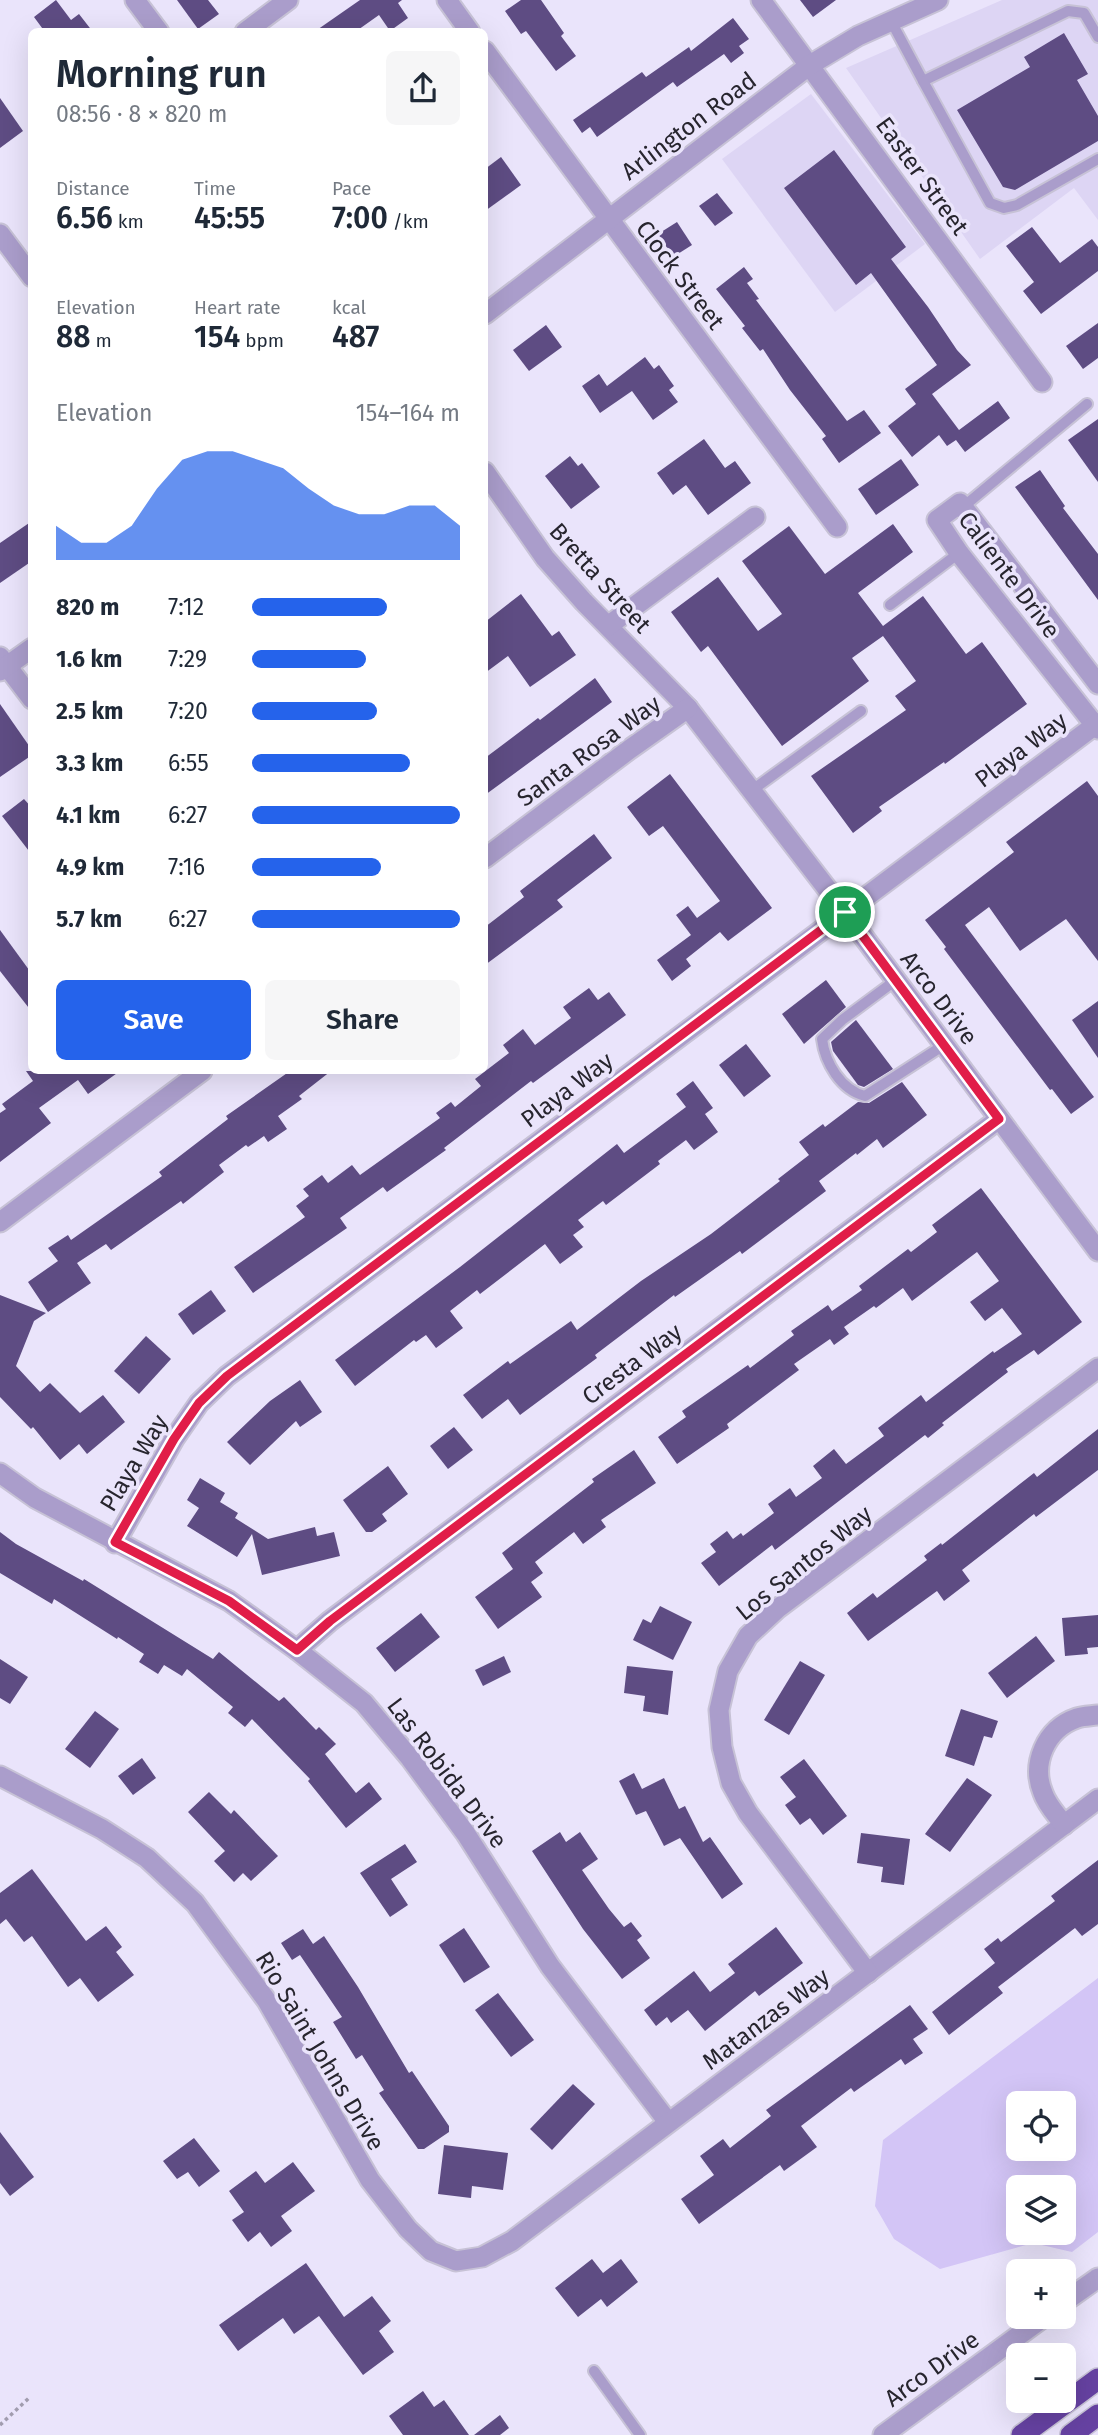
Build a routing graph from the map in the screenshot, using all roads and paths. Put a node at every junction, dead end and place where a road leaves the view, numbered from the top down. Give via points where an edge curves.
1 (135, 0) edge
2 (288, 0) edge
3 (447, 0) edge
4 (761, 0) edge
5 (938, 0) edge
6 (891, 21) junction
7 (156, 28) edge
8 (250, 28) edge
9 (467, 28) edge
10 (1098, 37) edge
11 (488, 55) edge
12 (810, 65) junction
13 (923, 81) junction
14 (1098, 159) edge
15 (608, 219) junction
16 (0, 234) edge
17 (28, 272) edge
18 (488, 312) edge
19 (1042, 382) dead end
20 (1087, 404) dead end
21 (488, 476) edge
22 (963, 507) junction
23 (755, 517) dead end
24 (837, 527) dead end
25 (959, 552) junction
26 (890, 605) dead end
27 (608, 626) junction
28 (28, 650) edge
29 (2, 665) edge
30 (1098, 684) edge
31 (28, 694) edge
32 (688, 708) junction
33 (861, 711) dead end
34 (1097, 726) edge
35 (751, 791) junction
36 (488, 856) edge
37 (845, 912) junction
38 (896, 980) junction
39 (944, 1045) junction
40 (198, 1074) edge
41 (999, 1119) junction
42 (0, 1223) edge
43 (1098, 1251) edge
44 (1098, 1368) edge
45 (0, 1473) edge
46 (115, 1542) junction
47 (297, 1650) junction
48 (1098, 1715) edge
49 (0, 1776) edge
50 (1098, 1799) edge
51 (1064, 1825) junction
52 (868, 1973) junction
53 (668, 2122) junction
54 (456, 2261) joint
55 (1098, 2278) edge
56 (1076, 2294) edge
57 (1028, 2329) edge
58 (594, 2371) dead end
59 (1098, 2379) edge
60 (29, 2398) dead end
61 (1098, 2415) edge
62 (0, 2426) edge
63 (640, 2435) edge
64 (883, 2435) edge
65 (1022, 2435) edge
66 (1071, 2435) edge

1 - 7 street
2 - 8 street
3 - 9 street
4 - 12 street, Easter Street
5 - 6 street, Arlington Road
6 - 12 street, Arlington Road
6 - 13 lane
10 - 13 lane via 1084,13 1068,11
11 - 15 street, Clock Street
12 - 15 street, Arlington Road
12 - 19 street, Easter Street
13 - 14 lane via 990,203 1004,208 1017,205
15 - 18 street, Arlington Road
15 - 24 street, Clock Street
16 - 17 street
20 - 22 lane
21 - 27 street, Bretta Street via 545,558
22 - 25 street, Caliente Drive via 960,503 937,520
22 - 30 street, Caliente Drive
23 - 27 street
25 - 26 lane
25 - 34 street, Caliente Drive
27 - 32 street, Bretta Street
28 - 29 street
29 - 31 street
32 - 35 street, Arco Drive
32 - 36 street, Santa Rosa Way
33 - 35 lane
34 - 37 street, Playa Way
35 - 37 street, Arco Drive
37 - 38 street, Arco Drive
37 - 46 street, Playa Way via 227,1376 199,1403 174,1439
38 - 39 street, Arco Drive
38 - 39 lane via 822,1039 824,1053 843,1084 865,1096
39 - 41 street, Arco Drive
40 - 42 street
41 - 43 street, Arco Drive
41 - 47 street, Cresta Way
44 - 52 street, Los Santos Way via 777,1609 748,1636 729,1671 719,1710 730,1783
45 - 46 street, Las Robida Drive
46 - 47 street, Las Robida Drive via 229,1601
47 - 53 street, Las Robida Drive via 364,1703 410,1758 466,1834 550,1966
48 - 51 street via 1075,1719 1054,1733 1041,1751 1040,1785
49 - 54 street, Rio Saint Johns Drive via 125,1843 195,1903 267,2001 370,2180 430,2251
50 - 51 street, Matanzas Way
51 - 52 street, Matanzas Way
52 - 53 street, Matanzas Way
53 - 54 street, Matanzas Way via 512,2241 482,2257
55 - 56 street
57 - 64 street, Arco Drive
58 - 63 lane
59 - 65 highway
60 - 62 path
61 - 66 highway

